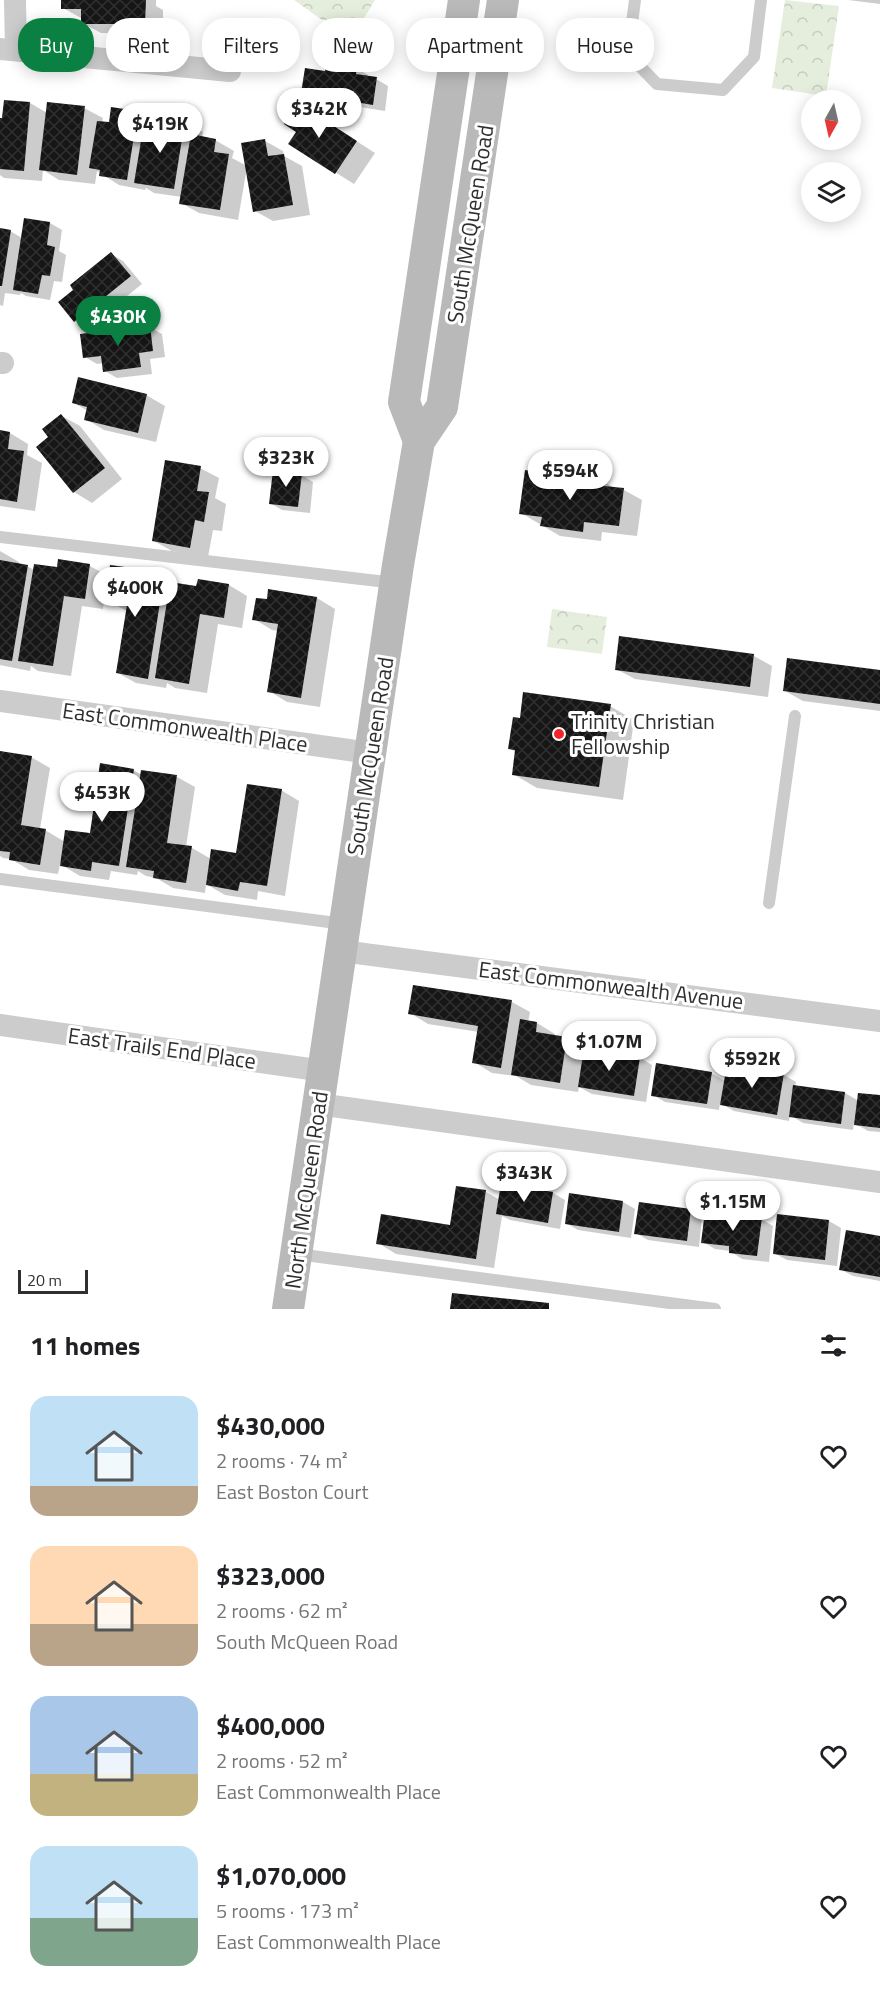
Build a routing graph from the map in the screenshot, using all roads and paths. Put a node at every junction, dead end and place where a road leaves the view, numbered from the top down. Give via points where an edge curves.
1 (15, 0) edge
2 (464, 0) edge
3 (503, 0) edge
4 (634, 0) edge
5 (761, 0) edge
6 (8, 50) edge
7 (202, 68) edge
8 (419, 441) junction
9 (0, 537) edge
10 (396, 584) junction
11 (0, 701) edge
12 (795, 716) dead end
13 (370, 753) junction
14 (0, 879) edge
15 (769, 903) dead end
16 (343, 938) junction
17 (880, 1021) edge
18 (0, 1025) edge
19 (324, 1071) junction
20 (318, 1104) junction
21 (880, 1182) edge
22 (296, 1254) junction
23 (288, 1309) edge
24 (715, 1309) edge

1 - 6 street
2 - 8 main road, South McQueen Road via 404,402
3 - 8 main road, South McQueen Road via 442,407
4 - 5 lane via 628,54 657,84 723,90 754,57
6 - 7 street
8 - 10 main road, South McQueen Road
9 - 10 lane
10 - 13 main road, South McQueen Road
11 - 13 street, East Commonwealth Place
12 - 15 lane
13 - 16 main road, South McQueen Road
14 - 16 lane
16 - 17 street, East Commonwealth Avenue
16 - 19 main road, South McQueen Road
18 - 19 street, East Trails End Place
19 - 20 main road, North McQueen Road
20 - 21 street
20 - 22 main road, North McQueen Road
22 - 23 main road, North McQueen Road
22 - 24 lane

